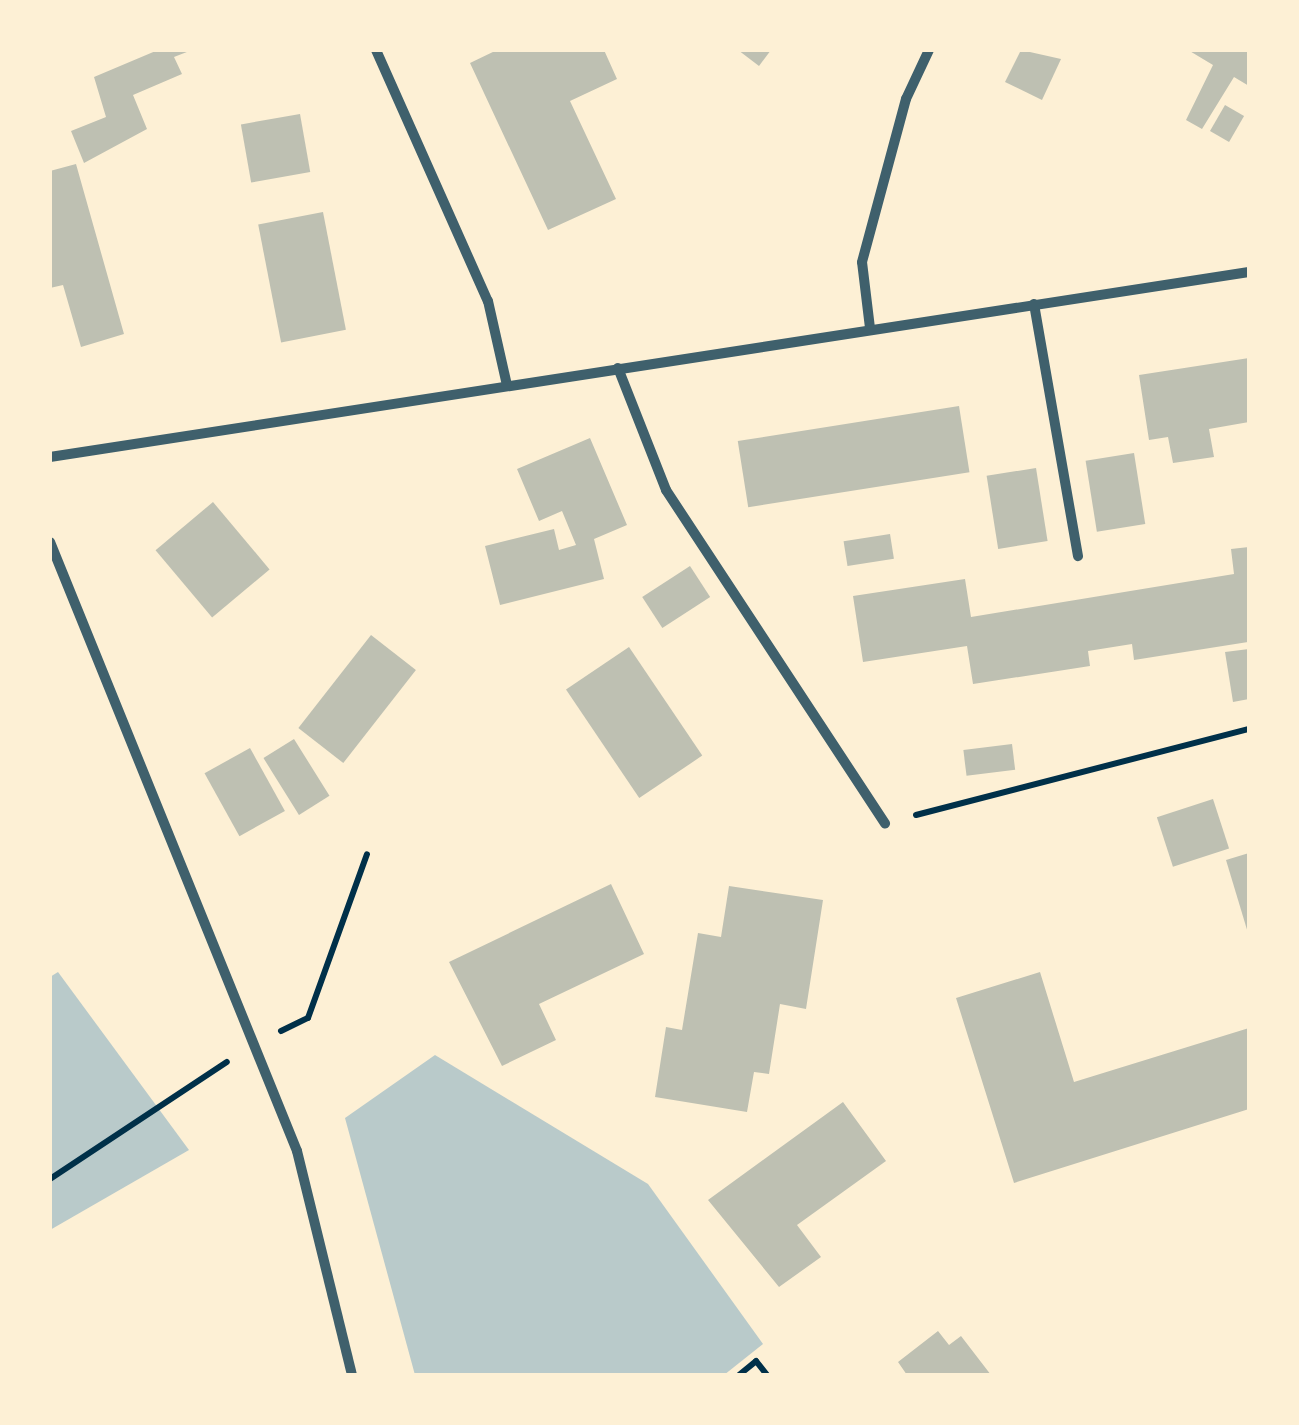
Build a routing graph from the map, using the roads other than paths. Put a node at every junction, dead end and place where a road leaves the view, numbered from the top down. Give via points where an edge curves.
1 (376, 50) edge
2 (929, 50) edge
3 (1249, 272) edge
4 (1034, 304) junction
5 (870, 328) junction
6 (618, 368) junction
7 (508, 385) junction
8 (50, 457) edge
9 (50, 542) edge
10 (1078, 556) dead end
11 (886, 823) road end
12 (352, 1375) edge

1 - 7 street via 488,301
2 - 5 street via 906,98 862,262
3 - 4 street
4 - 5 street
4 - 10 street
5 - 6 street
6 - 7 street
6 - 11 street via 666,490
7 - 8 street
9 - 12 street via 297,1151

